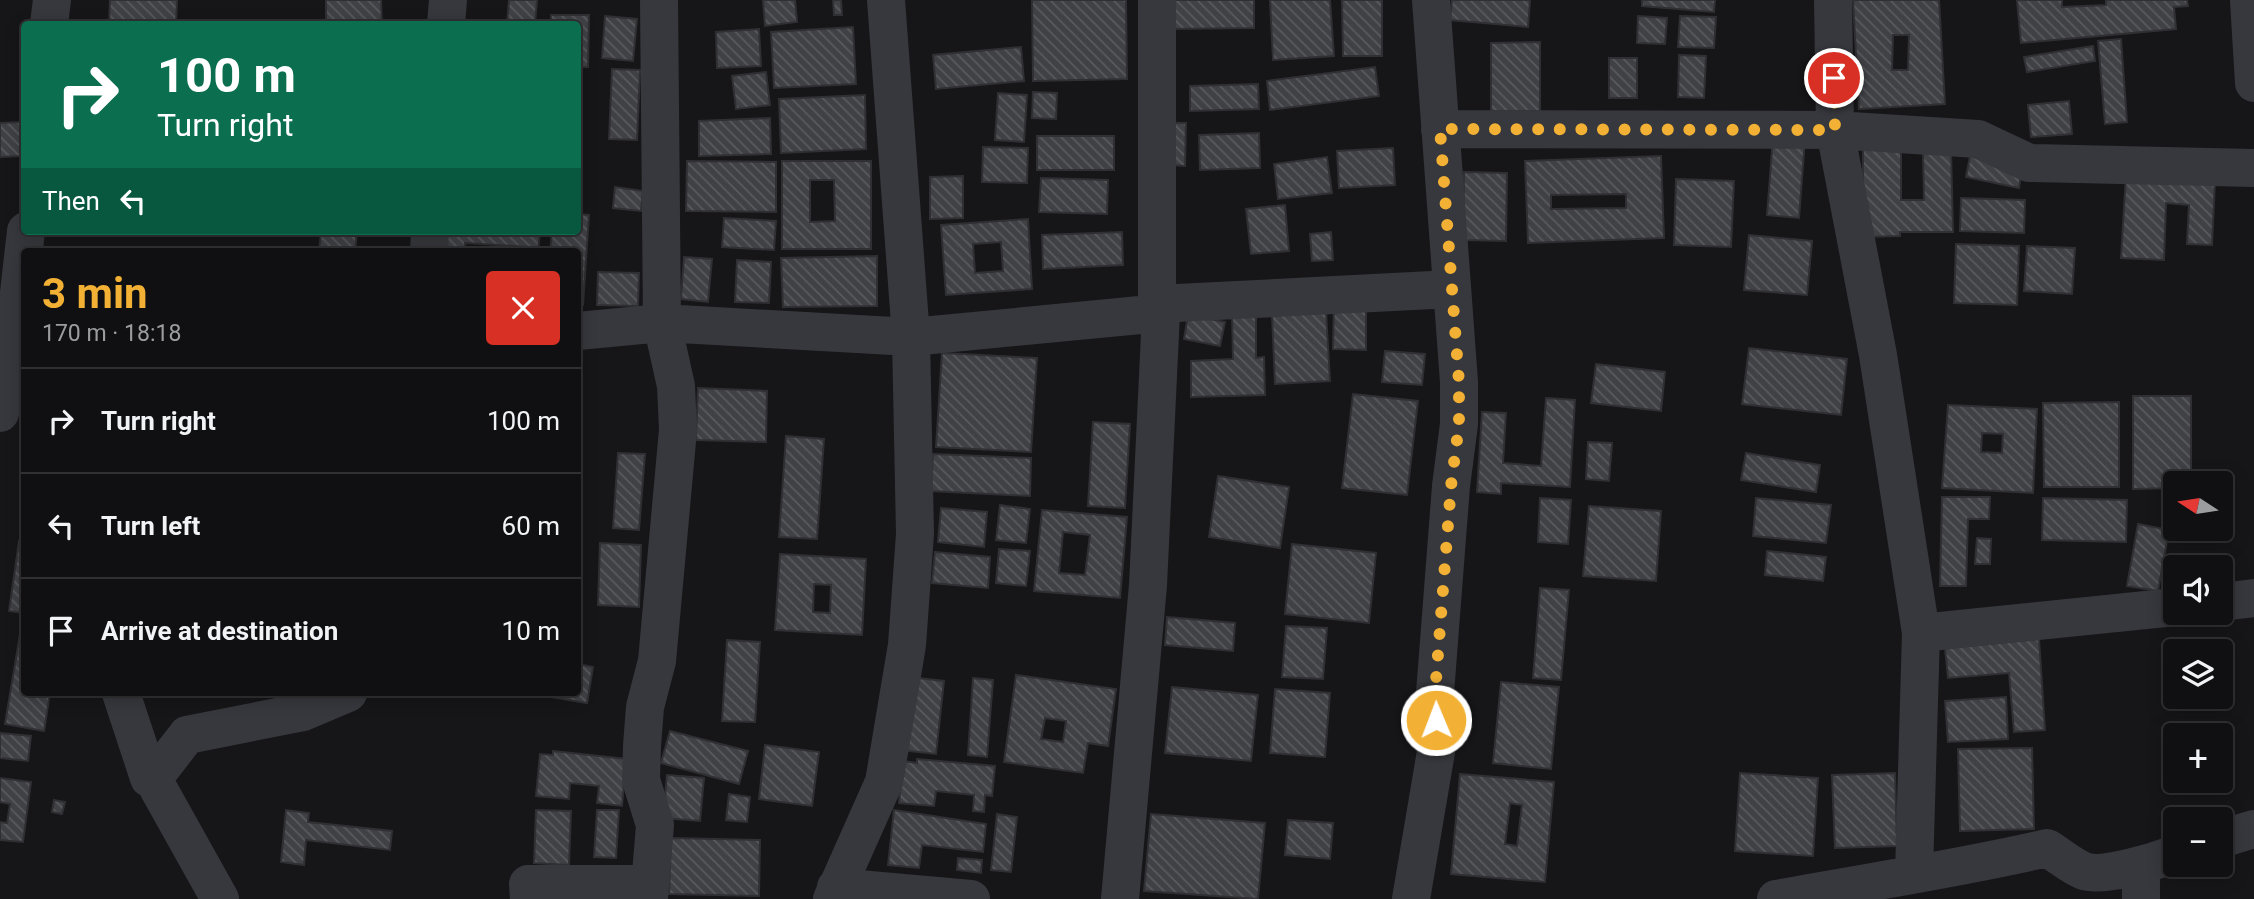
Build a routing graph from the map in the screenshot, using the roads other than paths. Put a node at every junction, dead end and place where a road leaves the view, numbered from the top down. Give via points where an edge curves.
1 (52, 0) edge
2 (448, 0) edge
3 (659, 0) edge
4 (886, 0) edge
5 (1157, 0) edge
6 (1431, 0) edge
7 (1833, 0) edge
8 (2249, 0) edge
9 (49, 21) edge
10 (446, 21) edge
11 (2254, 83) edge
12 (1440, 129) junction
13 (1835, 130) junction
14 (2254, 168) edge
15 (1452, 289) junction
16 (1159, 308) junction
17 (21, 310) edge
18 (662, 323) junction
19 (581, 331) edge
20 (911, 337) junction
21 (19, 341) edge
22 (0, 413) edge
23 (2254, 598) edge
24 (2233, 601) edge
25 (2163, 608) edge
26 (1921, 633) junction
27 (122, 696) edge
28 (341, 696) edge
29 (153, 779) junction
30 (2254, 829) edge
31 (2233, 835) edge
32 (1914, 873) junction
33 (2153, 873) edge
34 (649, 891) edge
35 (834, 893) edge
36 (220, 899) edge
37 (529, 899) edge
38 (971, 899) edge
39 (1120, 899) edge
40 (1411, 899) edge
41 (1776, 899) edge

1 - 9 street
2 - 10 street
3 - 18 street
4 - 20 street
5 - 16 street
6 - 12 street
7 - 13 street
8 - 11 street
12 - 13 street
12 - 15 street
13 - 14 street via 1978,139 2029,163
13 - 26 street via 1878,355
15 - 16 street
15 - 40 street via 1459,424 1434,706 1438,734
16 - 20 street
16 - 39 street via 1148,585
17 - 21 street
18 - 19 street
18 - 20 street
18 - 34 street via 676,386 678,430 657,661 645,707 642,746 641,780 654,824
20 - 35 street via 915,534 907,645 884,782
21 - 22 street
23 - 24 street
25 - 26 street
26 - 32 street
27 - 29 street
28 - 29 street via 303,712 187,735
29 - 36 street
30 - 31 street
32 - 33 street via 2047,848 2085,871
32 - 41 street
34 - 37 street via 528,884
35 - 38 street

